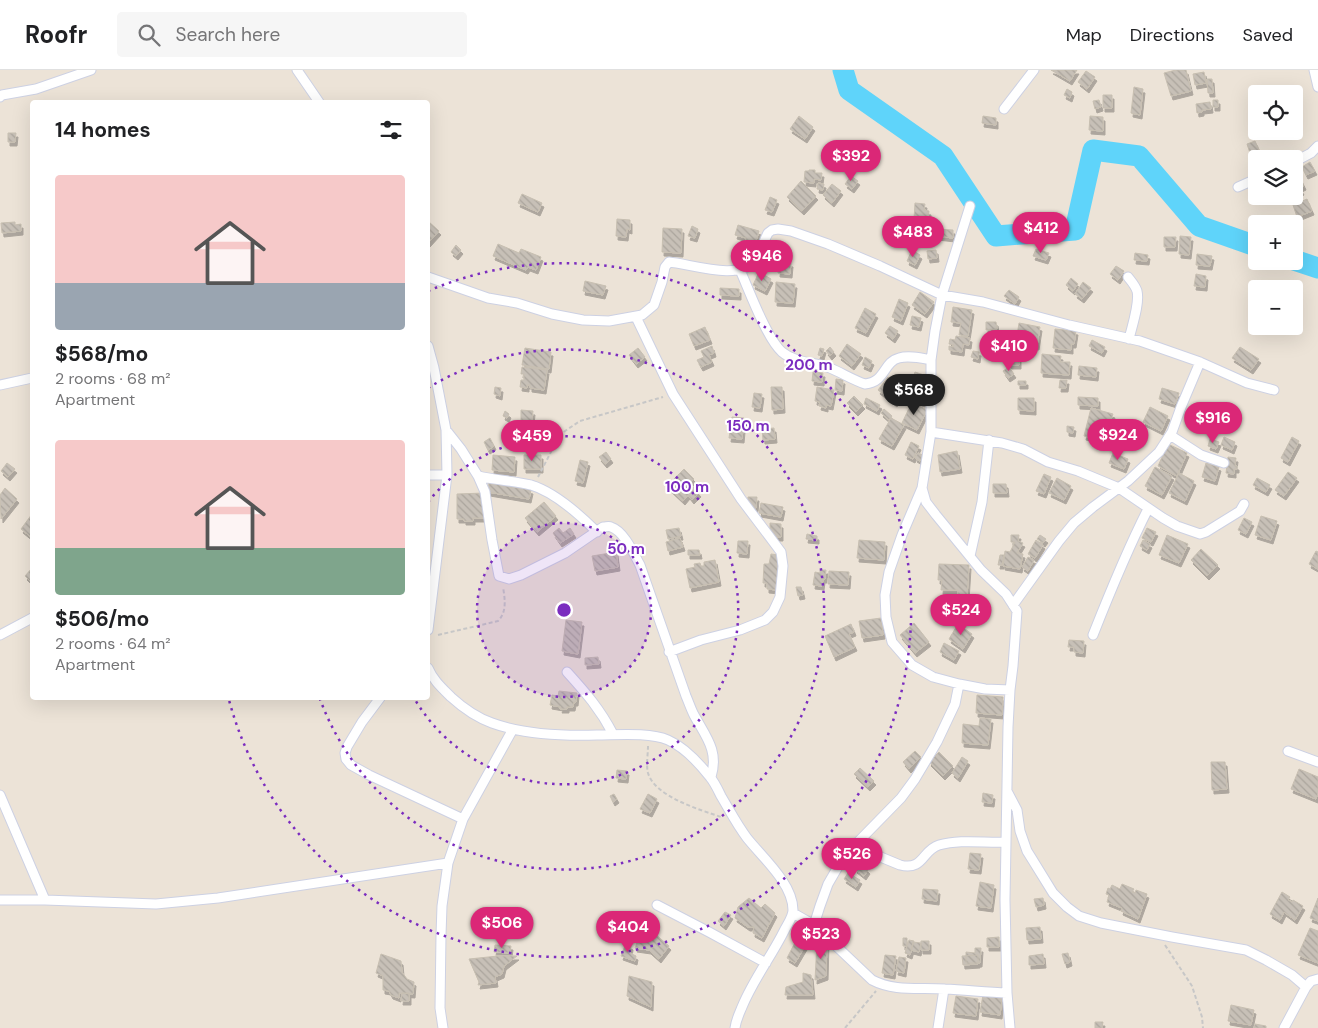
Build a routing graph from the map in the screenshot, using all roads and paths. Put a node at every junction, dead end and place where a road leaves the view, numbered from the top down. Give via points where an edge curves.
1 (87, 70) edge
2 (297, 70) edge
3 (1034, 70) edge
4 (1314, 70) edge
5 (1318, 88) edge
6 (0, 97) edge
7 (318, 100) edge
8 (1004, 109) dead end
9 (1318, 146) edge
10 (1303, 158) edge
11 (1248, 183) edge
12 (1238, 187) dead end
13 (970, 206) dead end
14 (740, 270) junction
15 (1128, 277) dead end
16 (430, 278) edge
17 (942, 295) junction
18 (636, 316) junction
19 (1129, 338) junction
20 (430, 353) edge
21 (931, 360) junction
22 (1200, 362) junction
23 (30, 378) edge
24 (0, 385) edge
25 (1274, 390) dead end
26 (673, 394) junction
27 (446, 430) junction
28 (930, 432) junction
29 (1170, 436) junction
30 (989, 440) junction
31 (1224, 463) dead end
32 (430, 475) edge
33 (447, 475) junction
34 (478, 476) junction
35 (534, 486) junction
36 (922, 488) junction
37 (1119, 488) junction
38 (1244, 504) dead end
39 (1148, 509) junction
40 (597, 532) junction
41 (970, 556) junction
42 (502, 578) junction
43 (1013, 605) junction
44 (430, 614) edge
45 (30, 619) edge
46 (0, 635) edge
47 (437, 635) dead end
48 (1093, 635) dead end
49 (669, 652) junction
50 (567, 672) dead end
51 (430, 673) edge
52 (959, 684) junction
53 (1010, 690) junction
54 (379, 700) edge
55 (513, 729) junction
56 (614, 734) junction
57 (648, 736) junction
58 (1288, 750) dead end
59 (1318, 762) edge
60 (711, 778) junction
61 (1007, 790) junction
62 (0, 795) edge
63 (463, 819) junction
64 (736, 821) junction
65 (1006, 842) junction
66 (854, 846) junction
67 (448, 863) junction
68 (0, 900) edge
69 (45, 900) junction
70 (657, 905) dead end
71 (793, 913) junction
72 (814, 925) junction
73 (1156, 934) junction
74 (766, 963) junction
75 (1318, 979) edge
76 (881, 985) junction
77 (1306, 987) junction
78 (944, 988) junction
79 (1007, 994) junction
80 (443, 1028) edge
81 (735, 1028) edge
82 (846, 1028) edge
83 (938, 1028) edge
84 (1010, 1028) edge
85 (1203, 1028) edge
86 (1284, 1028) edge

1 - 6 street via 36,89
2 - 7 street
3 - 8 street
4 - 5 street
9 - 10 street
11 - 12 street
13 - 17 street
14 - 17 street via 754,262 768,233 778,229 828,244
14 - 18 street via 717,271 669,262 654,305
14 - 21 street via 775,345 792,358 829,368 865,384 877,380 900,357
15 - 19 street via 1137,298
16 - 18 street via 488,298 583,320 609,321
17 - 19 street
17 - 21 street
18 - 26 street
19 - 22 street
20 - 27 street
21 - 28 street
22 - 25 street via 1247,383
22 - 29 street
23 - 24 street
26 - 35 path via 580,420 565,431
26 - 49 street via 741,500 780,552 783,566 780,597 765,620
27 - 33 street
27 - 34 street
28 - 30 street
28 - 36 street
29 - 31 street
29 - 37 street via 1159,452
30 - 37 street via 1023,449 1048,462
30 - 41 street via 982,502
32 - 33 street
33 - 44 street
34 - 35 street
34 - 42 street
35 - 40 street via 574,510
36 - 41 street via 926,502
36 - 52 street via 889,572 886,617 892,642 912,665 933,677
37 - 39 street
37 - 43 street via 1074,523
38 - 39 street via 1240,511 1200,534 1177,526
39 - 48 street
40 - 42 street via 530,571 509,580
40 - 49 street via 603,527 611,527 621,533 633,551
41 - 43 street
42 - 47 path via 505,608 500,619
43 - 53 street via 1017,611
45 - 46 street
49 - 60 street via 686,696 713,749
50 - 56 street via 594,703
51 - 55 street via 456,701 477,716
52 - 53 street
52 - 66 street via 955,704 915,779
53 - 61 street
54 - 63 street via 347,747 346,758 351,765 369,775
55 - 56 street via 544,734
55 - 63 street
56 - 57 street
57 - 60 street via 678,745
57 - 64 path via 648,774 656,786 693,807
58 - 59 street
60 - 64 street
61 - 65 street
61 - 73 street via 1018,810 1020,831 1028,851 1053,893 1067,907 1079,916
62 - 69 street
63 - 67 street
64 - 71 street via 788,889
65 - 66 street via 939,845 922,860 908,866
65 - 79 street
66 - 72 street via 828,884
67 - 69 street via 218,898 156,904
67 - 80 street via 441,925 440,1008
68 - 69 street
70 - 74 street
71 - 72 street
71 - 74 street
72 - 76 street
73 - 77 street via 1246,950
73 - 85 path via 1192,986
74 - 81 street via 748,993
75 - 77 street via 1310,981
76 - 78 street
76 - 82 path
77 - 86 street
78 - 79 street
78 - 83 street
79 - 84 street

